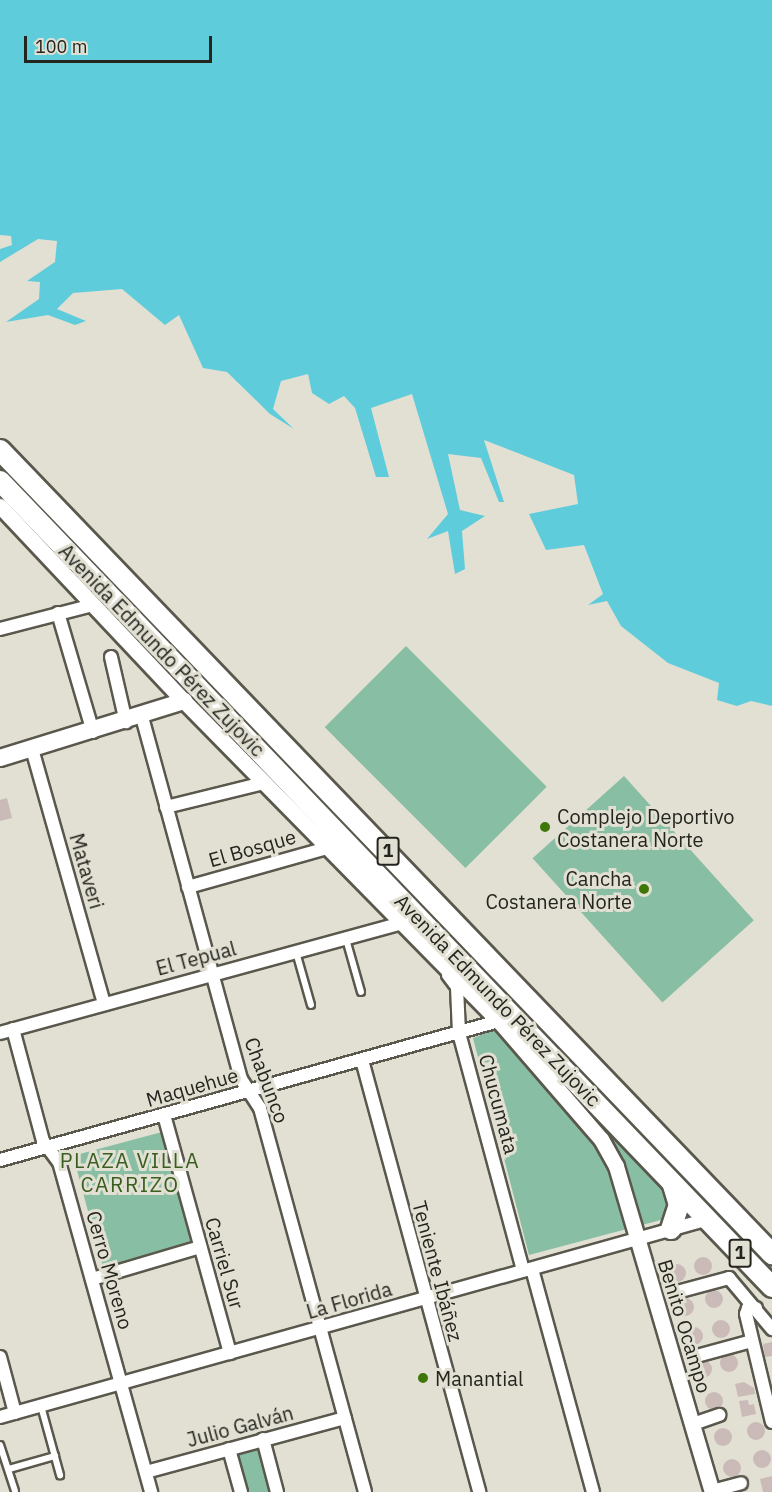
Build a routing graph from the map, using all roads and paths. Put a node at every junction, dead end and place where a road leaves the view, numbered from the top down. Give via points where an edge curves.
1 (0, 450) edge
2 (0, 481) edge
3 (0, 506) edge
4 (93, 605) junction
5 (58, 614) junction
6 (0, 629) edge
7 (111, 657) dead end
8 (184, 701) junction
9 (134, 719) junction
10 (93, 732) junction
11 (32, 749) junction
12 (0, 758) edge
13 (264, 783) junction
14 (166, 807) junction
15 (327, 848) junction
16 (188, 886) junction
17 (403, 923) junction
18 (346, 939) junction
19 (296, 952) junction
20 (432, 952) junction
21 (212, 974) junction
22 (361, 992) dead end
23 (104, 1004) junction
24 (311, 1005) dead end
25 (499, 1021) junction
26 (13, 1029) junction
27 (0, 1033) edge
28 (459, 1033) junction
29 (362, 1060) junction
30 (249, 1091) junction
31 (164, 1115) junction
32 (50, 1147) junction
33 (0, 1160) edge
34 (671, 1180) junction
35 (708, 1220) junction
36 (671, 1229) junction
37 (637, 1239) junction
38 (200, 1248) junction
39 (772, 1254) edge
40 (528, 1270) junction
41 (92, 1279) junction
42 (772, 1287) edge
43 (677, 1292) dead end
44 (425, 1299) junction
45 (756, 1308) junction
46 (321, 1328) junction
47 (772, 1329) edge
48 (752, 1341) junction
49 (230, 1353) junction
50 (0, 1357) edge
51 (693, 1357) dead end
52 (122, 1383) junction
53 (41, 1406) junction
54 (15, 1413) junction
55 (719, 1415) dead end
56 (0, 1417) edge
57 (345, 1418) junction
58 (772, 1422) edge
59 (693, 1424) junction
60 (263, 1439) junction
61 (0, 1445) edge
62 (229, 1449) junction
63 (55, 1456) junction
64 (9, 1469) junction
65 (146, 1472) junction
66 (60, 1475) dead end
67 (741, 1484) dead end
68 (15, 1491) edge
69 (151, 1492) edge
70 (241, 1492) edge
71 (277, 1492) edge
72 (365, 1492) edge
73 (479, 1492) edge
74 (593, 1492) edge
75 (712, 1492) edge

1 - 39 highway, Avenida Edmundo Pérez Zujovic / 1
2 - 34 highway, Avenida Edmundo Pérez Zujovic / 1
3 - 4 street, Avenida Edmundo Pérez Zujovic
4 - 5 street
4 - 8 street, Avenida Edmundo Pérez Zujovic
5 - 6 street
5 - 10 street
7 - 9 street, Chabunco
8 - 9 main road
8 - 13 street, Avenida Edmundo Pérez Zujovic
9 - 10 main road
9 - 14 street, Chabunco
10 - 11 main road
11 - 12 main road
11 - 23 street, Mataveri
13 - 14 street
13 - 15 street, Avenida Edmundo Pérez Zujovic
14 - 16 street, Chabunco
15 - 16 street, El Bosque
15 - 17 street, Avenida Edmundo Pérez Zujovic
16 - 21 street, Chabunco
17 - 18 street, El Tepual
17 - 20 street, Avenida Edmundo Pérez Zujovic
18 - 19 street, El Tepual
18 - 22 lane
19 - 21 street, El Tepual
19 - 24 lane
20 - 25 street, Avenida Edmundo Pérez Zujovic
20 - 28 street, Chucumata via 457,987
21 - 23 street, El Tepual
21 - 30 street, Chabunco via 241,1079
23 - 26 street, El Tepual
25 - 28 street, Maquehue
25 - 37 street, Avenida Edmundo Pérez Zujovic via 607,1147
26 - 27 street, El Tepual
26 - 32 street, Cerro Moreno via 44,1141
28 - 29 street, Maquehue
28 - 40 street, Chucumata
29 - 30 street, Maquehue
29 - 44 street, Teniente Ibáñez
30 - 31 street, Maquehue
30 - 46 street, Chabunco via 260,1108
31 - 32 street, Maquehue
31 - 38 street, Carriel Sur
32 - 33 street, Maquehue
32 - 41 street, Cerro Moreno via 59,1162
34 - 35 highway, Avenida Edmundo Pérez Zujovic / 1
34 - 36 highway via 680,1206
35 - 36 street, La Florida
35 - 42 highway, Avenida Edmundo Pérez Zujovic / 1
36 - 37 street, La Florida
37 - 40 street, La Florida
37 - 59 street, Benito Ocampo
38 - 41 street
38 - 49 street, Carriel Sur
40 - 44 street, La Florida
40 - 74 street, Chucumata
41 - 52 street, Cerro Moreno
43 - 45 street via 729,1278
44 - 46 street, La Florida
44 - 73 street, Teniente Ibáñez
45 - 47 street
45 - 48 street via 748,1308 746,1314
46 - 49 street, La Florida
46 - 57 street, Chabunco
48 - 51 street
48 - 58 street
49 - 52 street, La Florida
50 - 54 street
52 - 53 street, La Florida
52 - 65 street, Cerro Moreno
53 - 54 street, La Florida
53 - 63 lane
54 - 56 street, La Florida
55 - 59 street, Benito Ocampo
57 - 60 street, Julio Galván
57 - 72 street, Chabunco
59 - 75 street, Benito Ocampo
60 - 62 street, Julio Galván
60 - 71 street
61 - 64 lane
62 - 65 street, Julio Galván
62 - 70 street
63 - 64 lane
63 - 66 lane
64 - 68 lane
65 - 69 street, Cerro Moreno
67 - 75 street, Benito Ocampo

